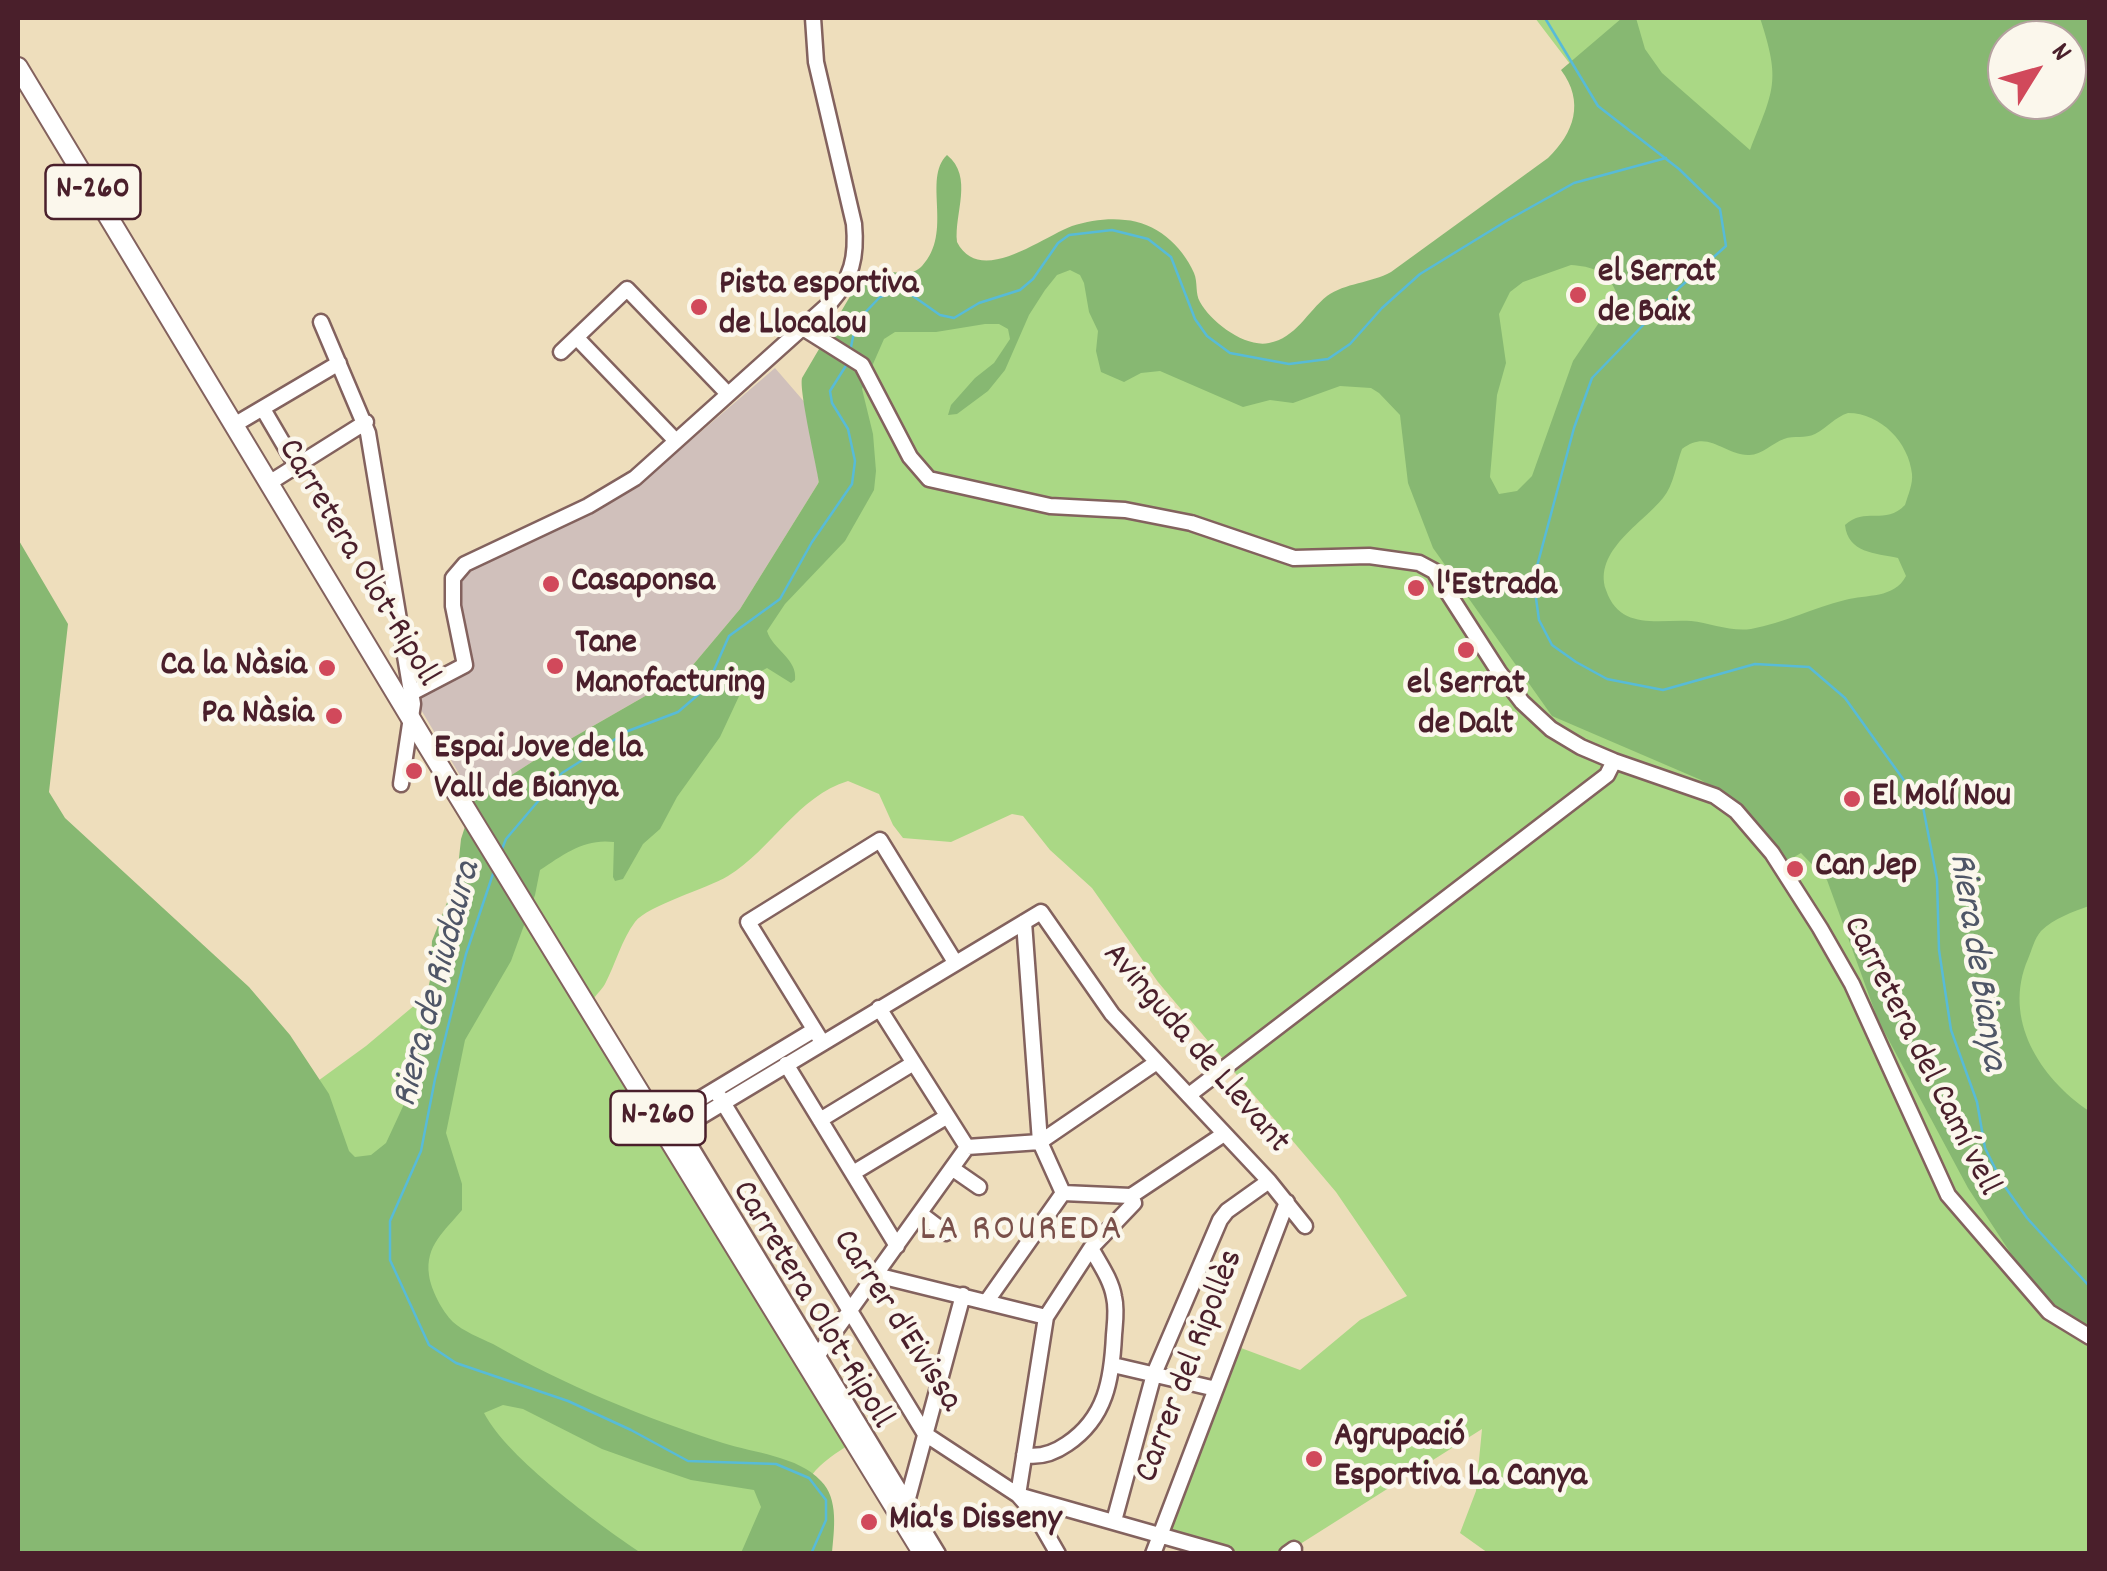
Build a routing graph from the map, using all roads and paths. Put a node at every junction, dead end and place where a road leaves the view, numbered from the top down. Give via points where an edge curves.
1 (813, 18) edge
2 (18, 67) edge
3 (322, 322) dead end
4 (804, 328) junction
5 (577, 338) junction
6 (562, 352) dead end
7 (339, 363) junction
8 (728, 394) junction
9 (263, 409) junction
10 (366, 422) junction
11 (234, 425) junction
12 (676, 441) junction
13 (296, 467) junction
14 (269, 483) junction
15 (405, 695) junction
16 (411, 718) junction
17 (1614, 761) junction
18 (401, 784) dead end
19 (1024, 922) junction
20 (955, 962) junction
21 (879, 1008) junction
22 (818, 1036) junction
23 (1157, 1062) junction
24 (786, 1064) junction
25 (912, 1064) junction
26 (1189, 1095) junction
27 (719, 1097) junction
28 (946, 1117) junction
29 (674, 1120) junction
30 (820, 1120) junction
31 (1224, 1134) junction
32 (1040, 1142) junction
33 (967, 1147) junction
34 (953, 1169) junction
35 (853, 1173) junction
36 (1269, 1181) junction
37 (978, 1187) dead end
38 (1062, 1193) junction
39 (1131, 1196) junction
40 (1286, 1202) junction
41 (921, 1214) junction
42 (1305, 1226) dead end
43 (946, 1232) dead end
44 (897, 1246) junction
45 (1091, 1248) junction
46 (876, 1276) junction
47 (963, 1295) junction
48 (987, 1301) junction
49 (850, 1314) junction
50 (1046, 1316) junction
51 (2090, 1338) edge
52 (818, 1355) junction
53 (1113, 1365) junction
54 (1154, 1374) junction
55 (1216, 1389) junction
56 (925, 1434) junction
57 (1024, 1455) junction
58 (1018, 1494) junction
59 (907, 1502) junction
60 (1114, 1521) junction
61 (1160, 1533) junction
62 (922, 1554) edge
63 (938, 1554) edge
64 (1058, 1554) edge
65 (1153, 1554) edge
66 (1226, 1554) edge

1 - 4 street via 816,62 856,249 851,275
2 - 11 main road, Carretera Olot-Ripoll / N-260
3 - 7 street
4 - 8 street
4 - 17 street, Carretera del Camí vell via 862,365 910,457 929,479 1050,506 1125,510 1191,523 1294,558 1419,563 1434,572 1522,702 1551,729
5 - 6 street
5 - 8 street via 626,289
5 - 12 street
7 - 9 street
7 - 10 street
8 - 12 street
9 - 11 street
9 - 13 street
10 - 13 street
10 - 15 street
11 - 14 main road, Carretera Olot-Ripoll / N-260
12 - 15 street via 635,478 588,506 466,564 452,578 466,665
13 - 14 street
14 - 15 main road, Carretera Olot-Ripoll / N-260
15 - 16 main road, Carretera Olot-Ripoll / N-260
16 - 18 street
16 - 29 main road, Carretera Olot-Ripoll / N-260 via 520,896
17 - 26 street via 1607,776
17 - 51 street, Carretera del Camí vell via 1728,803 1760,840 1852,984 1948,1195 2049,1312
19 - 20 street
19 - 23 street, Avinguda de Llevant via 1041,912 1112,1014
19 - 32 street
20 - 21 street
20 - 22 street via 880,840 748,922
21 - 22 street
21 - 25 street
22 - 24 street
22 - 27 street
23 - 26 street, Avinguda de Llevant
23 - 32 street
24 - 27 street
24 - 30 street
25 - 28 street
25 - 30 street
26 - 31 street, Avinguda de Llevant
27 - 29 street
27 - 49 street, Carrer d'Eivissa
28 - 33 street
28 - 35 street
29 - 52 street
29 - 62 main road, Carretera Olot-Ripoll / N-260
30 - 35 street
31 - 36 street, Avinguda de Llevant
31 - 39 street
32 - 33 street
32 - 38 street
33 - 34 street
34 - 37 street
34 - 41 street
35 - 44 street
36 - 40 street, Avinguda de Llevant
36 - 54 street via 1220,1220
38 - 39 street
38 - 48 street
39 - 45 street via 1134,1203
40 - 42 street, Avinguda de Llevant
40 - 55 street, Carrer del Ripollès
41 - 43 street
41 - 44 street
44 - 46 street
45 - 50 street
45 - 53 street via 1116,1303
46 - 47 street
46 - 49 street
47 - 48 street
47 - 56 street
48 - 50 street
49 - 52 street
49 - 56 street, Carrer d'Eivissa
50 - 57 street
52 - 59 street
53 - 54 street
53 - 57 street via 1094,1422 1060,1449
54 - 55 street
54 - 60 street
55 - 61 street, Carrer del Ripollès
56 - 58 street, Carrer d'Eivissa
56 - 59 street
57 - 58 street
58 - 60 street
58 - 64 street, Carrer d'Eivissa
59 - 63 street
60 - 61 street
61 - 65 street, Carrer del Ripollès
61 - 66 street

